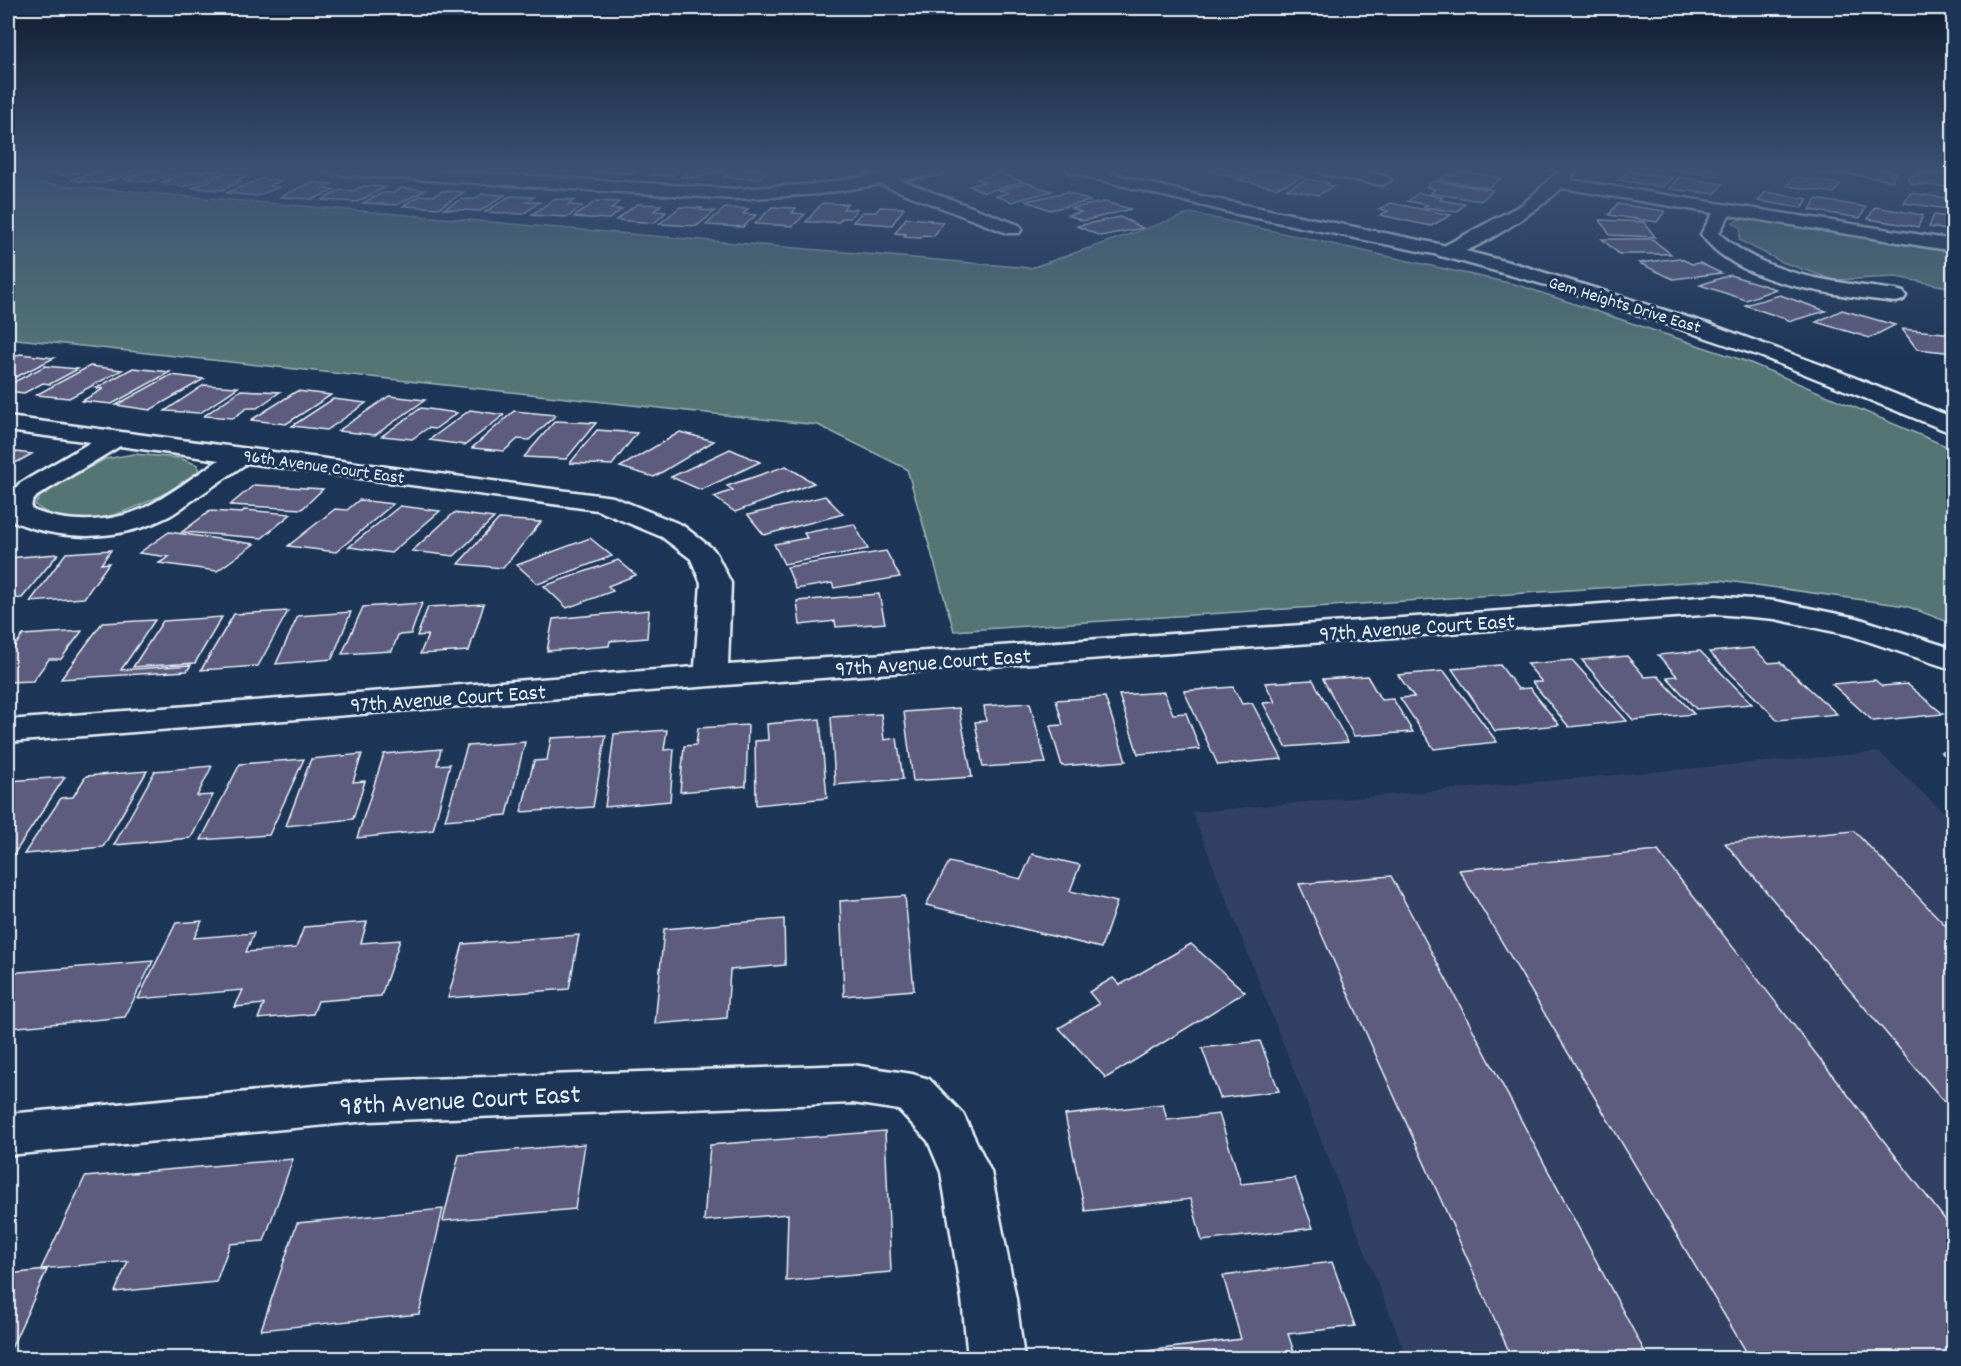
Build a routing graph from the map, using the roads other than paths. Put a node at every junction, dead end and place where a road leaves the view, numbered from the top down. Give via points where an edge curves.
1 (1349, 233) edge
2 (1486, 233) edge
3 (1711, 233) edge
4 (1871, 233) edge
5 (1953, 246) edge
6 (1448, 252) junction
7 (1896, 296) dead end
8 (8, 424) edge
9 (1953, 427) edge
10 (117, 438) junction
11 (243, 455) junction
12 (1953, 660) edge
13 (711, 676) junction
14 (8, 731) edge
15 (8, 1135) edge
16 (996, 1359) edge

1 - 6 street, Gem Heights Drive East
2 - 6 street
3 - 7 street via 1718,245 1760,268 1815,284
4 - 5 street
6 - 9 street, Gem Heights Drive East via 1701,327
8 - 10 street, 96th Avenue Court East
10 - 11 street, 96th Avenue Court East
10 - 11 street via 28,490 19,501 17,513 32,522 60,527 87,528 130,521 155,513
11 - 13 street, 96th Avenue Court East via 603,503 672,531 703,555 716,583
12 - 13 street, 97th Avenue Court East via 1857,627 1775,610 1716,605
13 - 14 street, 97th Avenue Court East
15 - 16 street, 98th Avenue Court East via 368,1101 853,1084 912,1094 946,1128 966,1172

